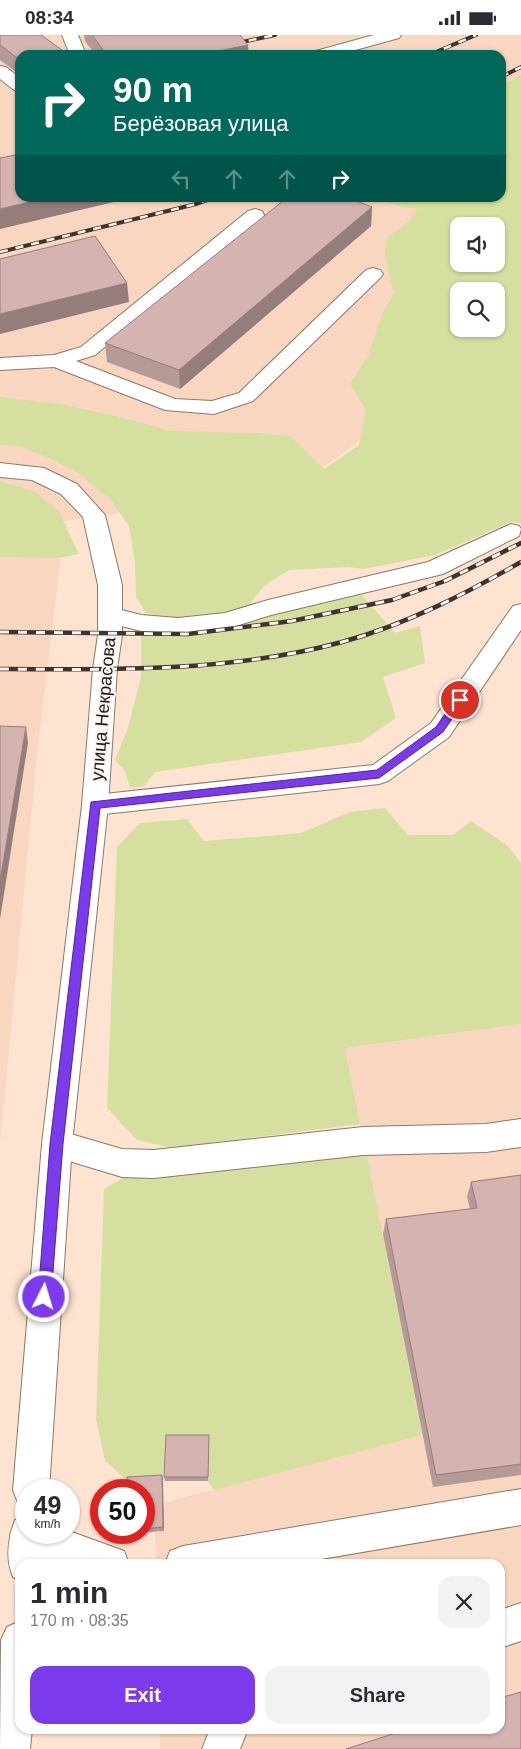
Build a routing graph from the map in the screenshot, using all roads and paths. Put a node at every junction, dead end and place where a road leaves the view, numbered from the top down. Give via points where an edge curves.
1 (70, 35) edge
2 (393, 35) edge
3 (76, 50) edge
4 (337, 50) edge
5 (255, 215) dead end
6 (373, 275) dead end
7 (56, 361) junction
8 (0, 364) edge
9 (0, 470) edge
10 (511, 531) dead end
11 (521, 612) edge
12 (110, 615) junction
13 (95, 805) junction
14 (521, 1133) edge
15 (57, 1144) junction
16 (32, 1479) edge
17 (521, 1507) edge
18 (28, 1544) edge
19 (90, 1559) edge
20 (212, 1559) edge
21 (521, 1622) edge
22 (505, 1627) edge
23 (15, 1708) edge
24 (227, 1734) edge
25 (12, 1749) edge
26 (221, 1749) edge

1 - 3 main road
2 - 4 main road
5 - 7 main road via 88,351
6 - 7 main road via 246,397 214,409 172,405
7 - 8 main road
9 - 12 main road, улица Некрасова via 36,473 69,489 94,515 110,585
10 - 12 main road via 435,568 226,621 178,626 141,623
11 - 13 main road via 440,730 379,773
12 - 13 main road, улица Некрасова
13 - 15 main road, улица Некрасова
14 - 15 main road via 486,1138 363,1141 154,1164 122,1163
15 - 16 main road, улица Некрасова
17 - 20 main road
18 - 19 main road
21 - 22 main road
23 - 25 main road
24 - 26 main road

